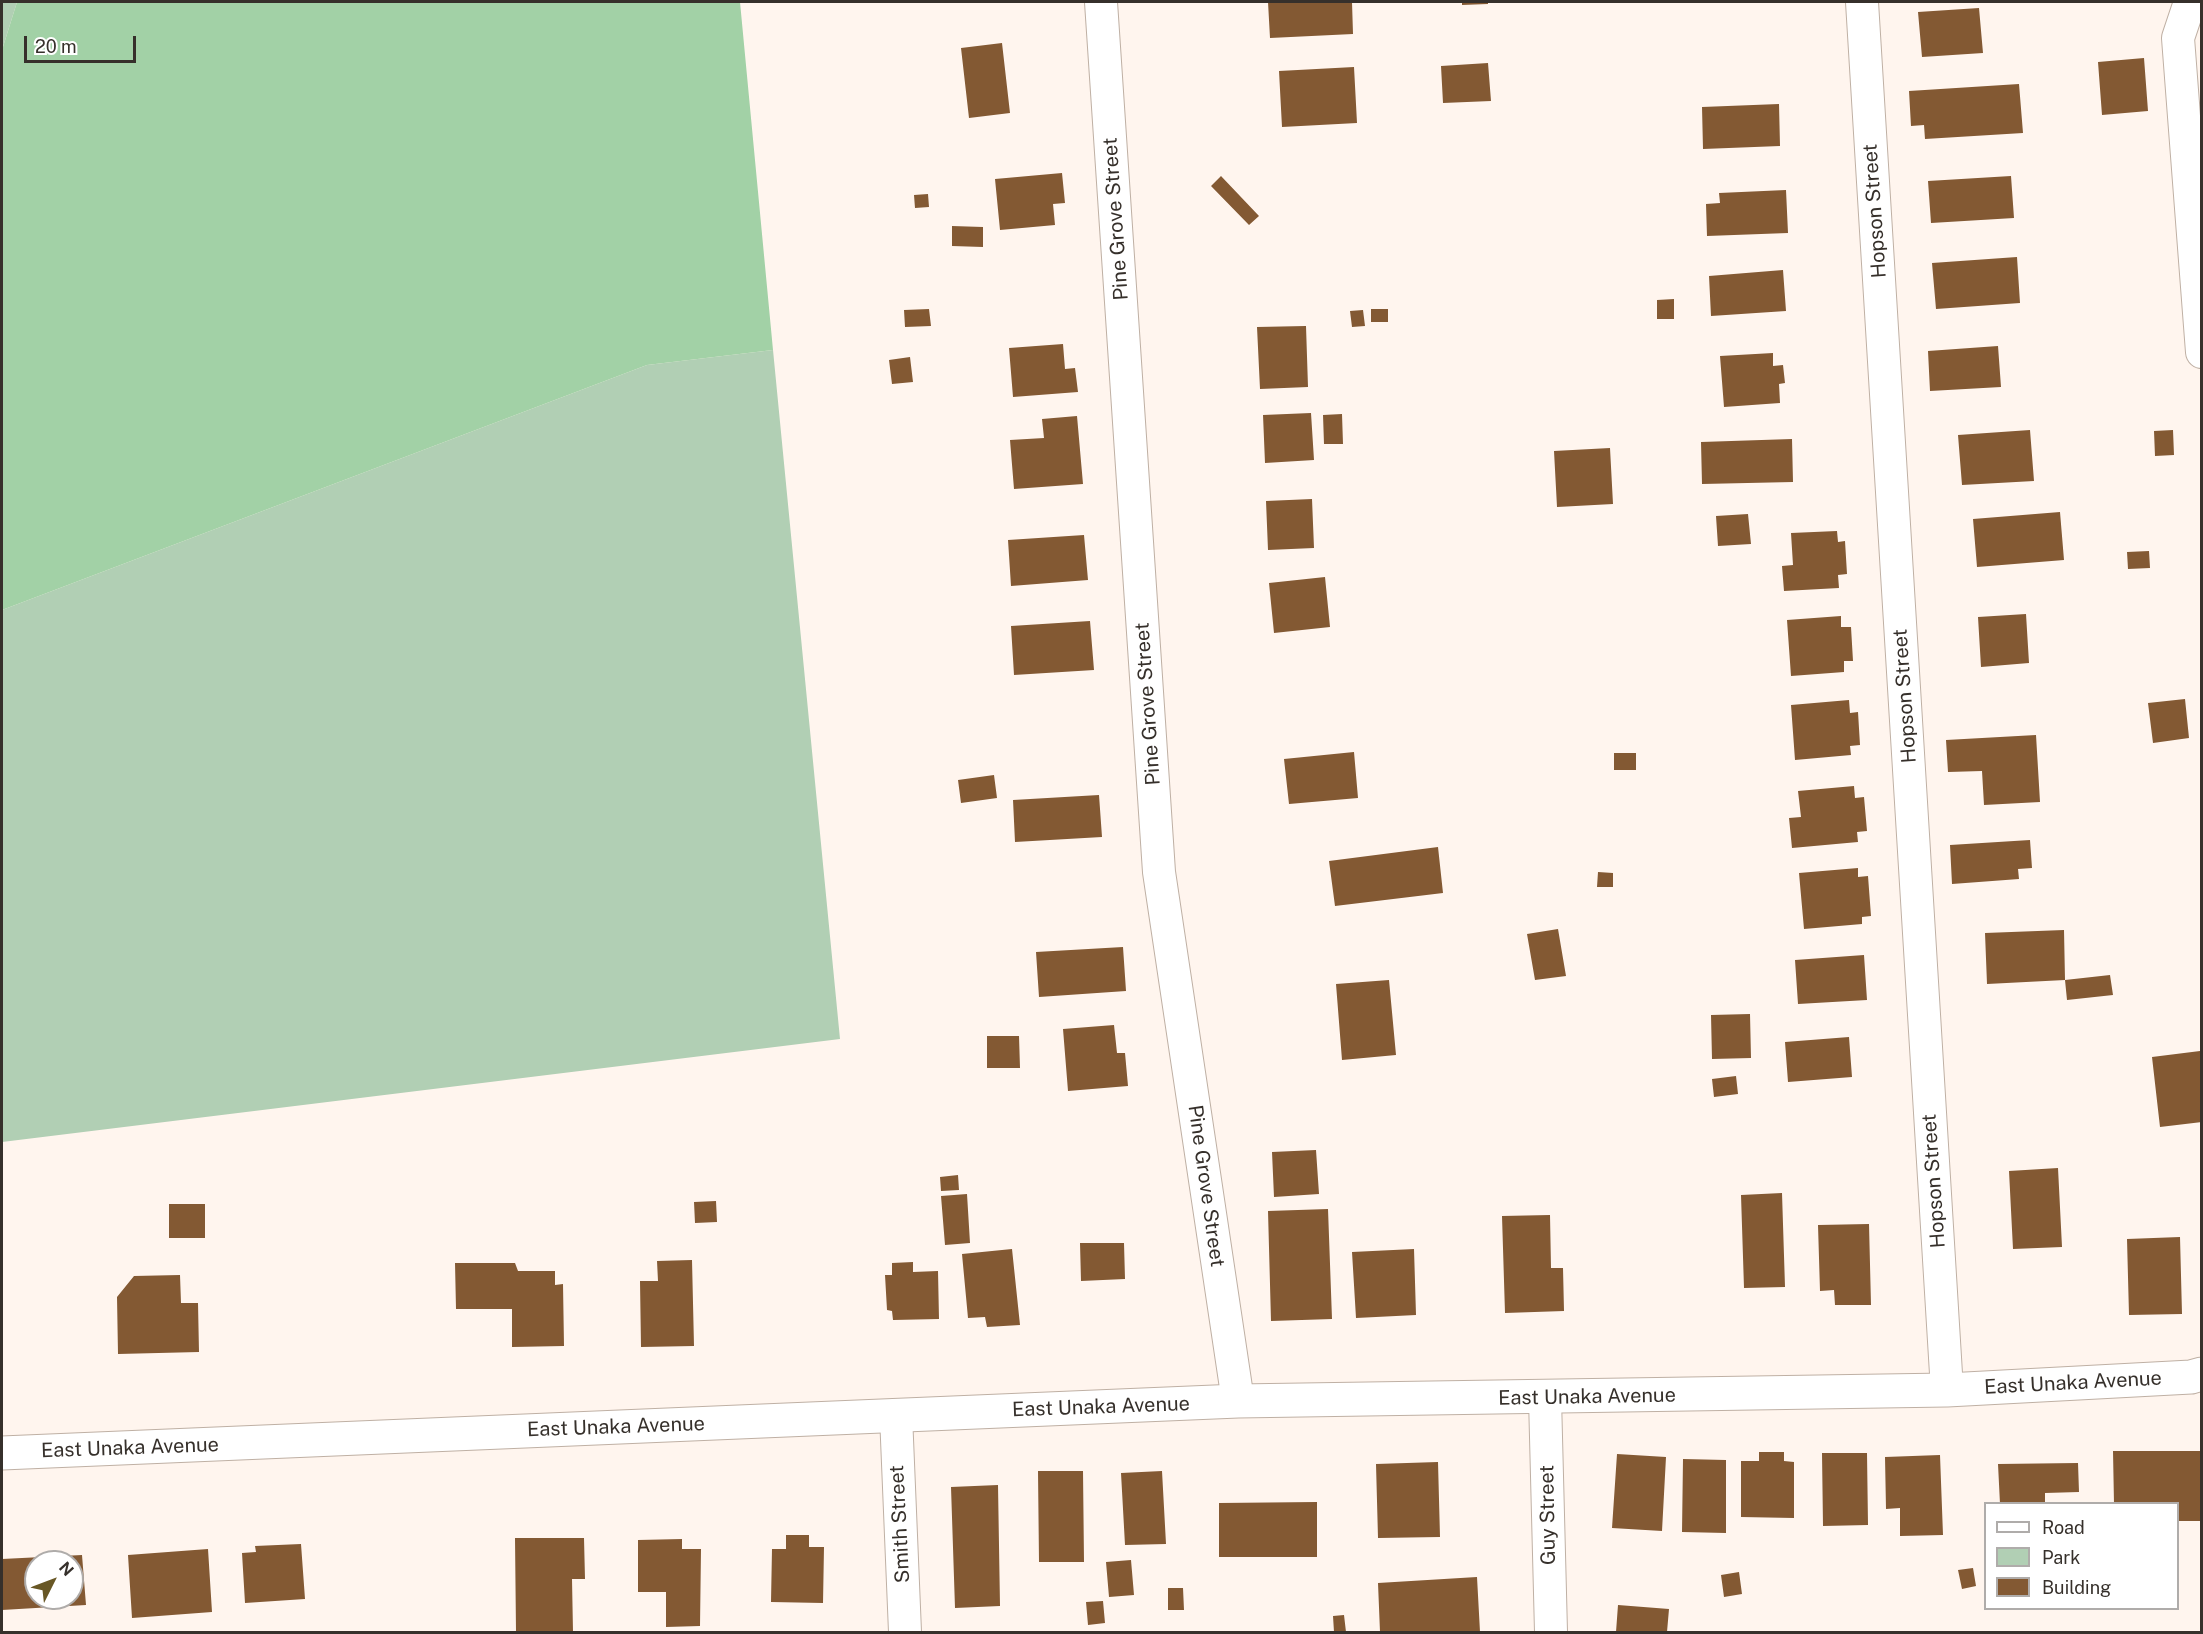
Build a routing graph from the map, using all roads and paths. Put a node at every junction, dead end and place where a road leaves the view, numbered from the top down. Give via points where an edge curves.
1 (1101, 2) edge
2 (1862, 2) edge
3 (2190, 2) edge
4 (2202, 352) edge
5 (2202, 1374) edge
6 (1947, 1390) junction
7 (1545, 1398) junction
8 (1238, 1401) junction
9 (896, 1415) junction
10 (2, 1453) edge
11 (905, 1632) edge
12 (1551, 1632) edge

1 - 8 street, Pine Grove Street via 1160,872
2 - 6 street, Hopson Street
3 - 4 street via 2178,38
5 - 6 main road, East Unaka Avenue
6 - 7 main road, East Unaka Avenue
7 - 8 main road, East Unaka Avenue
7 - 12 street, Guy Street
8 - 9 main road, East Unaka Avenue
9 - 10 main road, East Unaka Avenue
9 - 11 street, Smith Street

